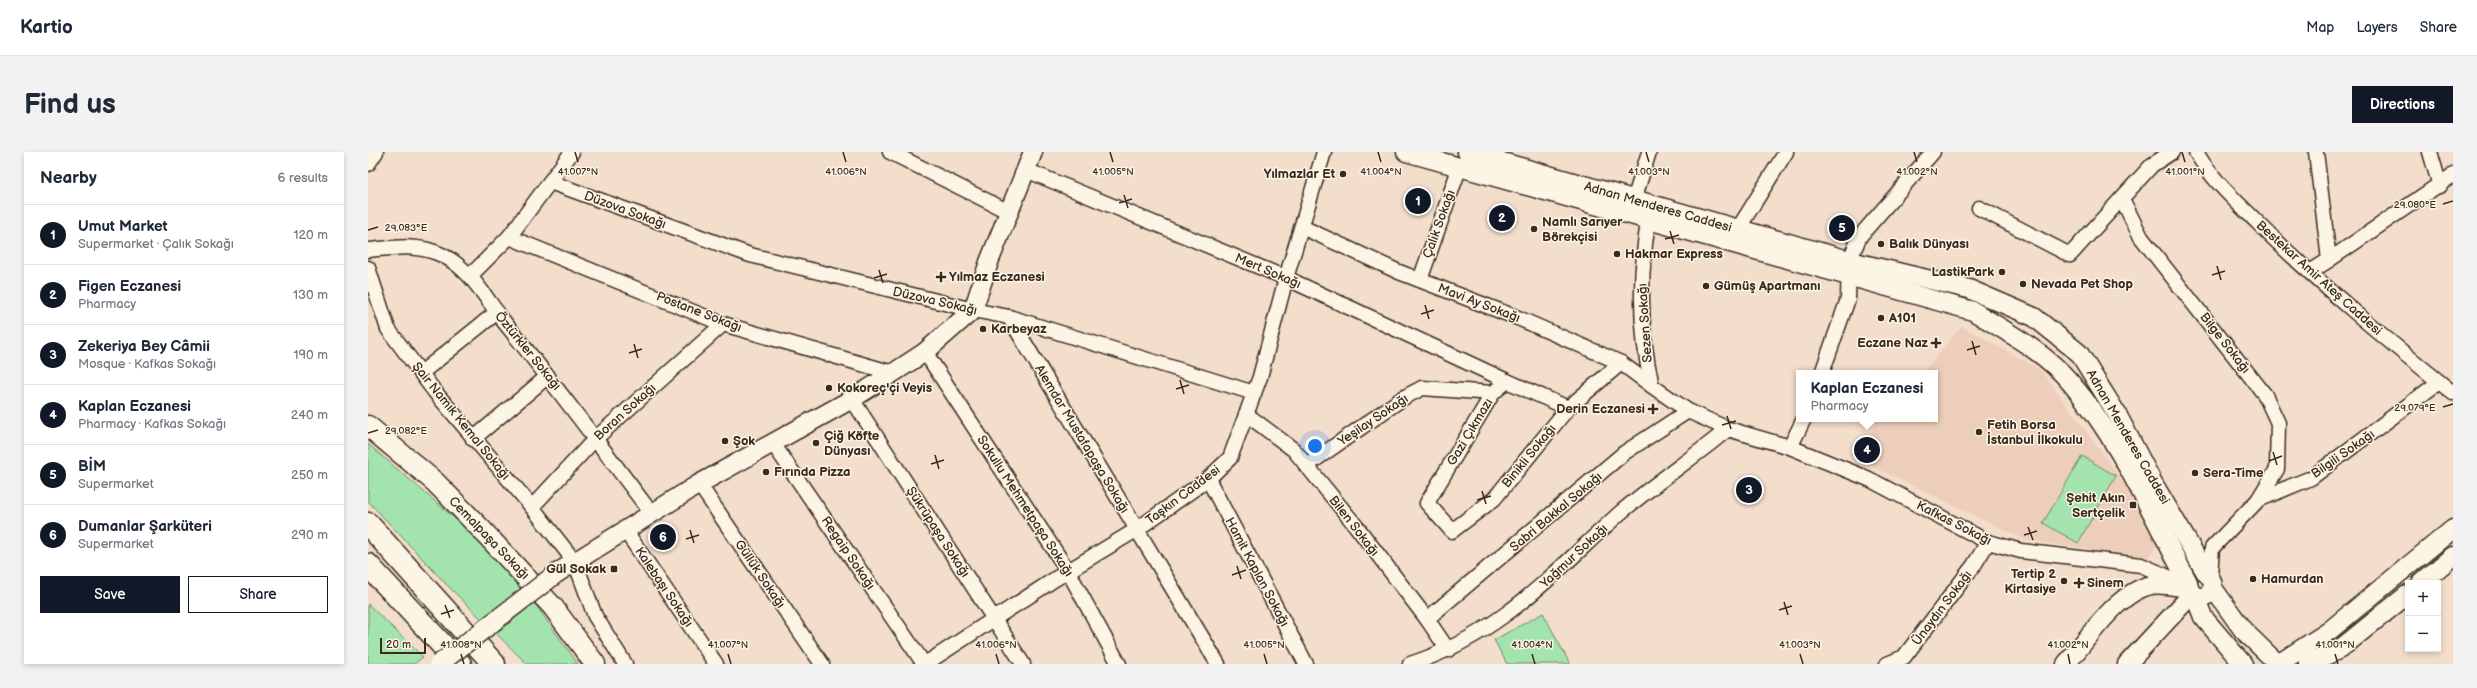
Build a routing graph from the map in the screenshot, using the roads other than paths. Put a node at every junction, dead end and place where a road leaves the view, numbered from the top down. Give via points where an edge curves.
1 (376, 152) edge
2 (572, 152) edge
3 (890, 152) edge
4 (1033, 152) edge
5 (1324, 152) edge
6 (1406, 152) edge
7 (1467, 152) edge
8 (1649, 152) edge
9 (1786, 152) edge
10 (1932, 152) edge
11 (2172, 152) edge
12 (2196, 152) edge
13 (2316, 152) edge
14 (2430, 152) edge
15 (368, 164) edge
16 (1459, 168) junction
17 (1026, 170) junction
18 (2453, 176) edge
19 (550, 182) junction
20 (2440, 186) junction
21 (2122, 199) junction
22 (1634, 200) junction
23 (1979, 208) dead end
24 (1009, 212) junction
25 (1648, 222) junction
26 (1302, 227) junction
27 (1738, 229) junction
28 (509, 237) junction
29 (368, 250) edge
30 (2330, 260) junction
31 (368, 268) edge
32 (1849, 269) junction
33 (2310, 272) junction
34 (470, 276) junction
35 (1286, 278) junction
36 (1420, 280) junction
37 (973, 310) junction
38 (497, 312) junction
39 (1009, 317) junction
40 (723, 324) junction
41 (925, 352) junction
42 (1621, 363) junction
43 (1823, 370) edge
44 (421, 373) junction
45 (893, 374) junction
46 (548, 376) junction
47 (1507, 380) junction
48 (2439, 382) junction
49 (1652, 386) junction
50 (1254, 393) junction
51 (1493, 393) junction
52 (2453, 394) edge
53 (852, 399) junction
54 (1568, 408) junction
55 (1688, 411) junction
56 (1246, 414) junction
57 (1802, 422) edge
58 (368, 426) edge
59 (1728, 429) junction
60 (473, 439) junction
61 (595, 439) junction
62 (772, 442) junction
63 (1790, 447) junction
64 (1306, 466) junction
65 (1208, 479) junction
66 (699, 484) junction
67 (2258, 500) junction
68 (532, 506) junction
69 (652, 514) junction
70 (368, 524) edge
71 (2453, 529) edge
72 (625, 530) junction
73 (1136, 530) junction
74 (1452, 531) joint
75 (1988, 542) junction
76 (2453, 556) edge
77 (575, 562) junction
78 (368, 565) edge
79 (1068, 571) junction
80 (2209, 579) junction
81 (2425, 580) edge
82 (2190, 589) junction
83 (2405, 596) edge
84 (994, 619) junction
85 (1427, 620) junction
86 (1448, 650) junction
87 (439, 664) edge
88 (460, 664) edge
89 (494, 664) edge
90 (595, 664) edge
91 (625, 664) edge
92 (716, 664) edge
93 (822, 664) edge
94 (924, 664) edge
95 (1023, 664) edge
96 (1119, 664) edge
97 (1218, 664) edge
98 (1306, 664) edge
99 (1410, 664) edge
100 (1888, 664) edge
101 (2066, 664) edge
102 (2127, 664) edge
103 (2242, 664) edge
104 (2278, 664) edge
105 (2308, 664) edge

1 - 15 street
2 - 19 street
3 - 24 street
4 - 17 street
5 - 26 street, Taşkın Caddesi
6 - 16 street, Adnan Menderes Caddesi
7 - 22 street, Adnan Menderes Caddesi
8 - 22 street
9 - 27 street
10 - 32 street via 1860,236
11 - 21 street via 2152,165
12 - 33 street, Bestekar Amir Ateş Caddesi via 2208,173
13 - 30 street
14 - 20 street
16 - 25 street, Adnan Menderes Caddesi
16 - 36 street, Çalık Sokağı
17 - 24 street
17 - 35 street, Mert Sokağı
18 - 20 street
19 - 28 street
19 - 37 street, Düzova Sokağı via 750,255
20 - 30 street
21 - 23 street via 2070,255
21 - 67 street, Bilge Sokağı via 2141,237 2265,395 2278,423 2276,469
22 - 27 street, Adnan Menderes Caddesi
24 - 37 street
25 - 32 street, Adnan Menderes Caddesi
25 - 49 street, Sezen Sokağı via 1641,264 1642,309 1645,353
26 - 35 street, Taşkın Caddesi
26 - 36 street, Mavi Ay Sokağı
27 - 32 street, Adnan Menderes Caddesi
28 - 34 street
28 - 40 street, Postane Sokağı
29 - 34 street, Öztürkler Sokağı via 415,246 442,255
30 - 33 street
31 - 44 street, Şair Namık Kemal Sokağı via 388,328
32 - 43 street via 1848,299
32 - 80 street, Adnan Menderes Caddesi via 1969,288 2034,317 2079,353 2117,414 2152,481
32 - 82 street, Adnan Menderes Caddesi via 1973,311 2028,345 2071,382 2109,434
33 - 48 street, Bestekar Amir Ateş Caddesi
34 - 38 street, Öztürkler Sokağı
35 - 47 street, Mert Sokağı
35 - 50 street, Taşkın Caddesi
36 - 42 street, Mavi Ay Sokağı via 1518,318
37 - 39 street, Düzova Sokağı
37 - 41 street
38 - 44 street
38 - 46 street, Öztürkler Sokağı
39 - 50 street, Düzova Sokağı
39 - 73 street, Alemdar Mustafapaşa Sokağı
40 - 45 street, Postane Sokağı
40 - 61 street, Boran Sokağı
41 - 45 street
41 - 79 street, Sokullu Mehmetpaşa Sokağı
42 - 49 street, Mavi Ay Sokağı
42 - 54 street, Binikli Sokağı
44 - 60 street, Şair Namık Kemal Sokağı
45 - 53 street
46 - 60 street
46 - 61 street, Öztürkler Sokağı
47 - 51 street, Gazi Çıkmazı
47 - 54 street
48 - 52 street, Bestekar Amir Ateş Caddesi
48 - 67 street, Bilgili Sokağı via 2312,478
49 - 55 street
50 - 56 street, Taşkın Caddesi
51 - 64 street, Yeşilay Sokağı via 1422,388 1403,398
51 - 74 street, Gazi Çıkmazı via 1427,503
53 - 62 street
53 - 84 street, Şükrüpaşa Sokağı
54 - 74 street, Binikli Sokağı via 1494,499
55 - 59 street
55 - 85 street, Sabri Bakkal Sokağı via 1624,453 1563,508
56 - 64 street, Bilen Sokağı via 1294,450
56 - 65 street, Taşkın Caddesi via 1230,458
57 - 63 street
58 - 90 main road, Cemalpaşa Sokağı via 435,482 482,530 553,607
59 - 63 street, Kafkas Sokağı
59 - 86 street, Yağmur Sokağı via 1621,513 1534,593 1479,633
60 - 68 street, Şair Namık Kemal Sokağı
61 - 68 street, Boran Sokağı
61 - 69 street, Öztürkler Sokağı
62 - 66 street
62 - 94 street, Regaip Sokağı
63 - 75 street, Kafkas Sokağı via 1869,479
64 - 85 street, Bilen Sokağı
65 - 73 street, Taşkın Caddesi
65 - 98 street, Hamit Kaplan Sokağı
66 - 69 street
66 - 93 street, Güllük Sokağı
67 - 80 street, Bilgili Sokağı via 2212,548
68 - 77 street, Şair Namık Kemal Sokağı
69 - 72 street
70 - 89 highway
71 - 104 street via 2328,631
72 - 77 street
72 - 92 street, Kalebaşı Sokağı
73 - 79 street, Taşkın Caddesi
73 - 97 street, Alemdar Mustafapaşa Sokağı
75 - 82 street, Kafkas Sokağı via 2021,551 2141,565
75 - 100 street, Ünaydın Sokağı via 1974,565 1904,657
76 - 81 street
77 - 87 street, bridge
77 - 91 street via 595,616
78 - 88 highway
79 - 84 street, Taşkın Caddesi
79 - 96 street, Sokullu Mehmetpaşa Sokağı
80 - 82 street via 2206,596
80 - 104 street, Adnan Menderes Caddesi via 2243,630
82 - 101 street via 2154,585 2138,589 2124,597
82 - 102 street
82 - 103 street, Adnan Menderes Caddesi via 2212,631
83 - 105 street via 2340,649
84 - 94 street, Taşkın Caddesi
84 - 95 street, Şükrüpaşa Sokağı
85 - 86 street, Bilen Sokağı
86 - 99 street, Yağmur Sokağı

